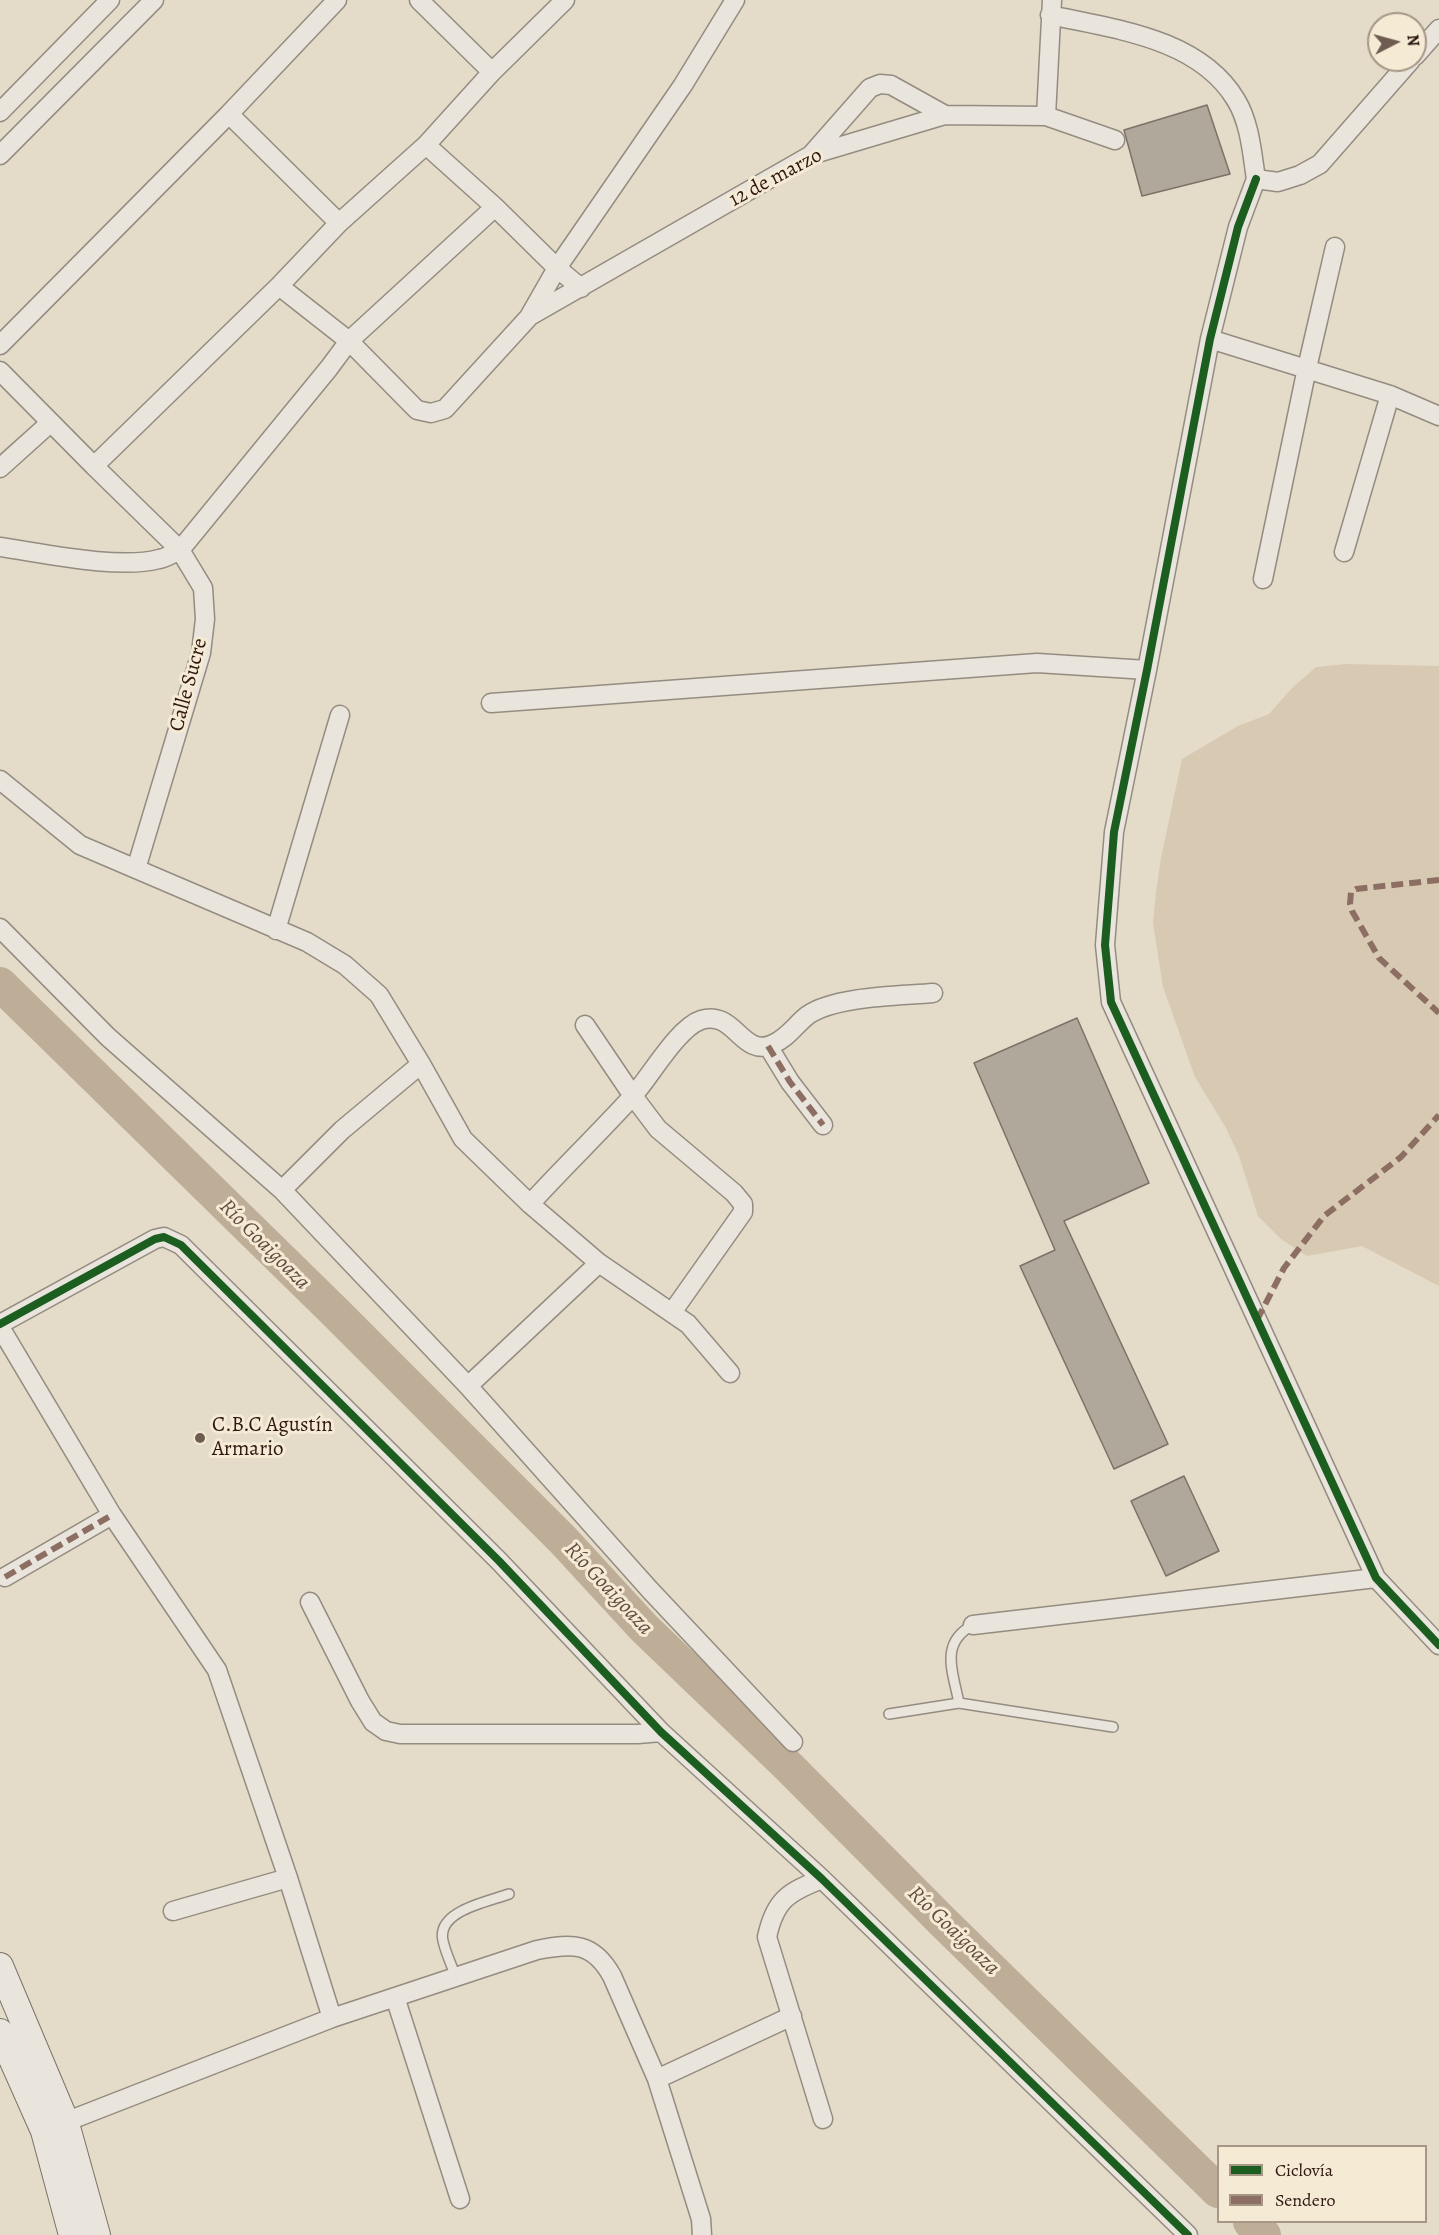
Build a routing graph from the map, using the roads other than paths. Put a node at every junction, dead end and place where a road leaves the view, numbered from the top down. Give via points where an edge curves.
1 (110, 0) edge
2 (154, 0) edge
3 (337, 0) edge
4 (419, 0) edge
5 (565, 0) edge
6 (735, 0) edge
7 (1051, 8) edge
8 (1439, 29) edge
9 (1427, 42) edge
10 (492, 72) junction
11 (1400, 72) edge
12 (0, 112) edge
13 (229, 114) junction
14 (945, 115) junction
15 (1046, 116) junction
16 (1115, 140) dead end
17 (426, 145) junction
18 (0, 155) edge
19 (811, 156) junction
20 (1256, 179) junction
21 (495, 207) junction
22 (339, 223) junction
23 (1335, 248) dead end
24 (557, 268) junction
25 (279, 286) junction
26 (581, 288) junction
27 (529, 317) junction
28 (1210, 339) junction
29 (349, 341) junction
30 (0, 345) edge
31 (1307, 368) junction
32 (0, 371) edge
33 (1390, 395) junction
34 (1439, 416) edge
35 (50, 423) junction
36 (94, 466) junction
37 (0, 468) edge
38 (0, 547) edge
39 (180, 550) junction
40 (1344, 552) dead end
41 (1263, 579) dead end
42 (1147, 670) junction
43 (491, 703) dead end
44 (340, 715) dead end
45 (0, 780) edge
46 (136, 869) junction
47 (0, 928) edge
48 (276, 930) junction
49 (933, 993) dead end
50 (585, 1025) dead end
51 (768, 1046) junction
52 (421, 1064) junction
53 (633, 1096) junction
54 (823, 1125) dead end
55 (282, 1190) junction
56 (530, 1204) junction
57 (599, 1263) junction
58 (673, 1311) junction
59 (0, 1325) edge
60 (730, 1373) dead end
61 (468, 1386) junction
62 (112, 1515) junction
63 (5, 1576) dead end
64 (1376, 1578) junction
65 (310, 1602) dead end
66 (973, 1625) joint
67 (1439, 1645) edge
68 (959, 1703) junction
69 (889, 1714) dead end
70 (1113, 1727) dead end
71 (661, 1732) junction
72 (793, 1742) dead end
73 (288, 1878) junction
74 (822, 1879) junction
75 (509, 1894) dead end
76 (173, 1911) dead end
77 (0, 1966) edge
78 (456, 1977) junction
79 (395, 1997) junction
80 (792, 2016) junction
81 (332, 2018) junction
82 (0, 2032) edge
83 (657, 2079) junction
84 (823, 2119) dead end
85 (55, 2126) junction
86 (460, 2199) dead end
87 (72, 2235) edge
88 (97, 2235) edge
89 (702, 2235) edge
90 (1188, 2235) edge

1 - 12 street
2 - 18 street
3 - 13 street
4 - 10 street
5 - 10 street
6 - 24 street via 683,85
7 - 15 street
7 - 20 street via 1146,35 1199,61 1237,101 1248,129
8 - 9 street
10 - 17 street
11 - 20 street via 1320,164 1278,182
13 - 22 street
13 - 30 street
14 - 15 street, 12 de marzo
14 - 19 street, 12 de marzo
14 - 19 street via 891,85 880,84 870,88
15 - 16 street, 12 de marzo
17 - 21 street
17 - 22 street
19 - 26 street, 12 de marzo
20 - 28 street via 1238,227
21 - 24 street
21 - 29 street
22 - 25 street
23 - 31 street
24 - 26 street
24 - 27 street
25 - 29 street
25 - 36 street
26 - 27 street, 12 de marzo
27 - 29 street via 445,409 431,413 417,410
28 - 31 street
28 - 42 street
29 - 39 street
31 - 33 street
31 - 41 street
32 - 35 street, Calle Sucre
33 - 34 street
33 - 40 street
35 - 36 street, Calle Sucre
35 - 37 street
36 - 39 street, Calle Sucre
38 - 39 street via 130,562 159,560
39 - 46 street, Calle Sucre via 203,588 201,652
42 - 43 street via 1037,663
42 - 64 street via 1114,832 1105,945 1111,1002
44 - 48 street
45 - 46 street via 80,845
46 - 48 street
47 - 55 street via 108,1037
48 - 52 street via 307,942 345,965 379,995
49 - 51 street via 827,1006 808,1015 794,1030
50 - 53 street
51 - 53 street via 748,1042 723,1020 699,1021 680,1037
51 - 54 street
52 - 55 street via 342,1130
52 - 56 street via 463,1139
53 - 56 street
53 - 58 street via 658,1129 743,1204 743,1212
55 - 61 street
56 - 57 street
57 - 58 street
57 - 61 street
58 - 60 street
59 - 62 street
59 - 71 street via 155,1239 164,1237 181,1245 499,1561
61 - 72 street via 650,1590
62 - 63 street
62 - 73 street via 217,1670
64 - 66 street
64 - 67 street
65 - 71 street via 360,1701 373,1722 386,1731
66 - 68 lane via 961,1631 951,1651
68 - 69 lane
68 - 70 lane
71 - 74 street
73 - 76 street
73 - 81 street
74 - 80 street via 796,1889 782,1902 772,1917 767,1937
74 - 90 street
75 - 78 lane via 445,1921 443,1940
77 - 85 main road
78 - 79 street
78 - 83 street via 537,1950 577,1946 588,1950 604,1961
79 - 81 street
79 - 86 street
80 - 83 street
80 - 84 street
81 - 85 street
82 - 85 main road
83 - 89 street via 701,2219
85 - 87 main road
85 - 88 main road

